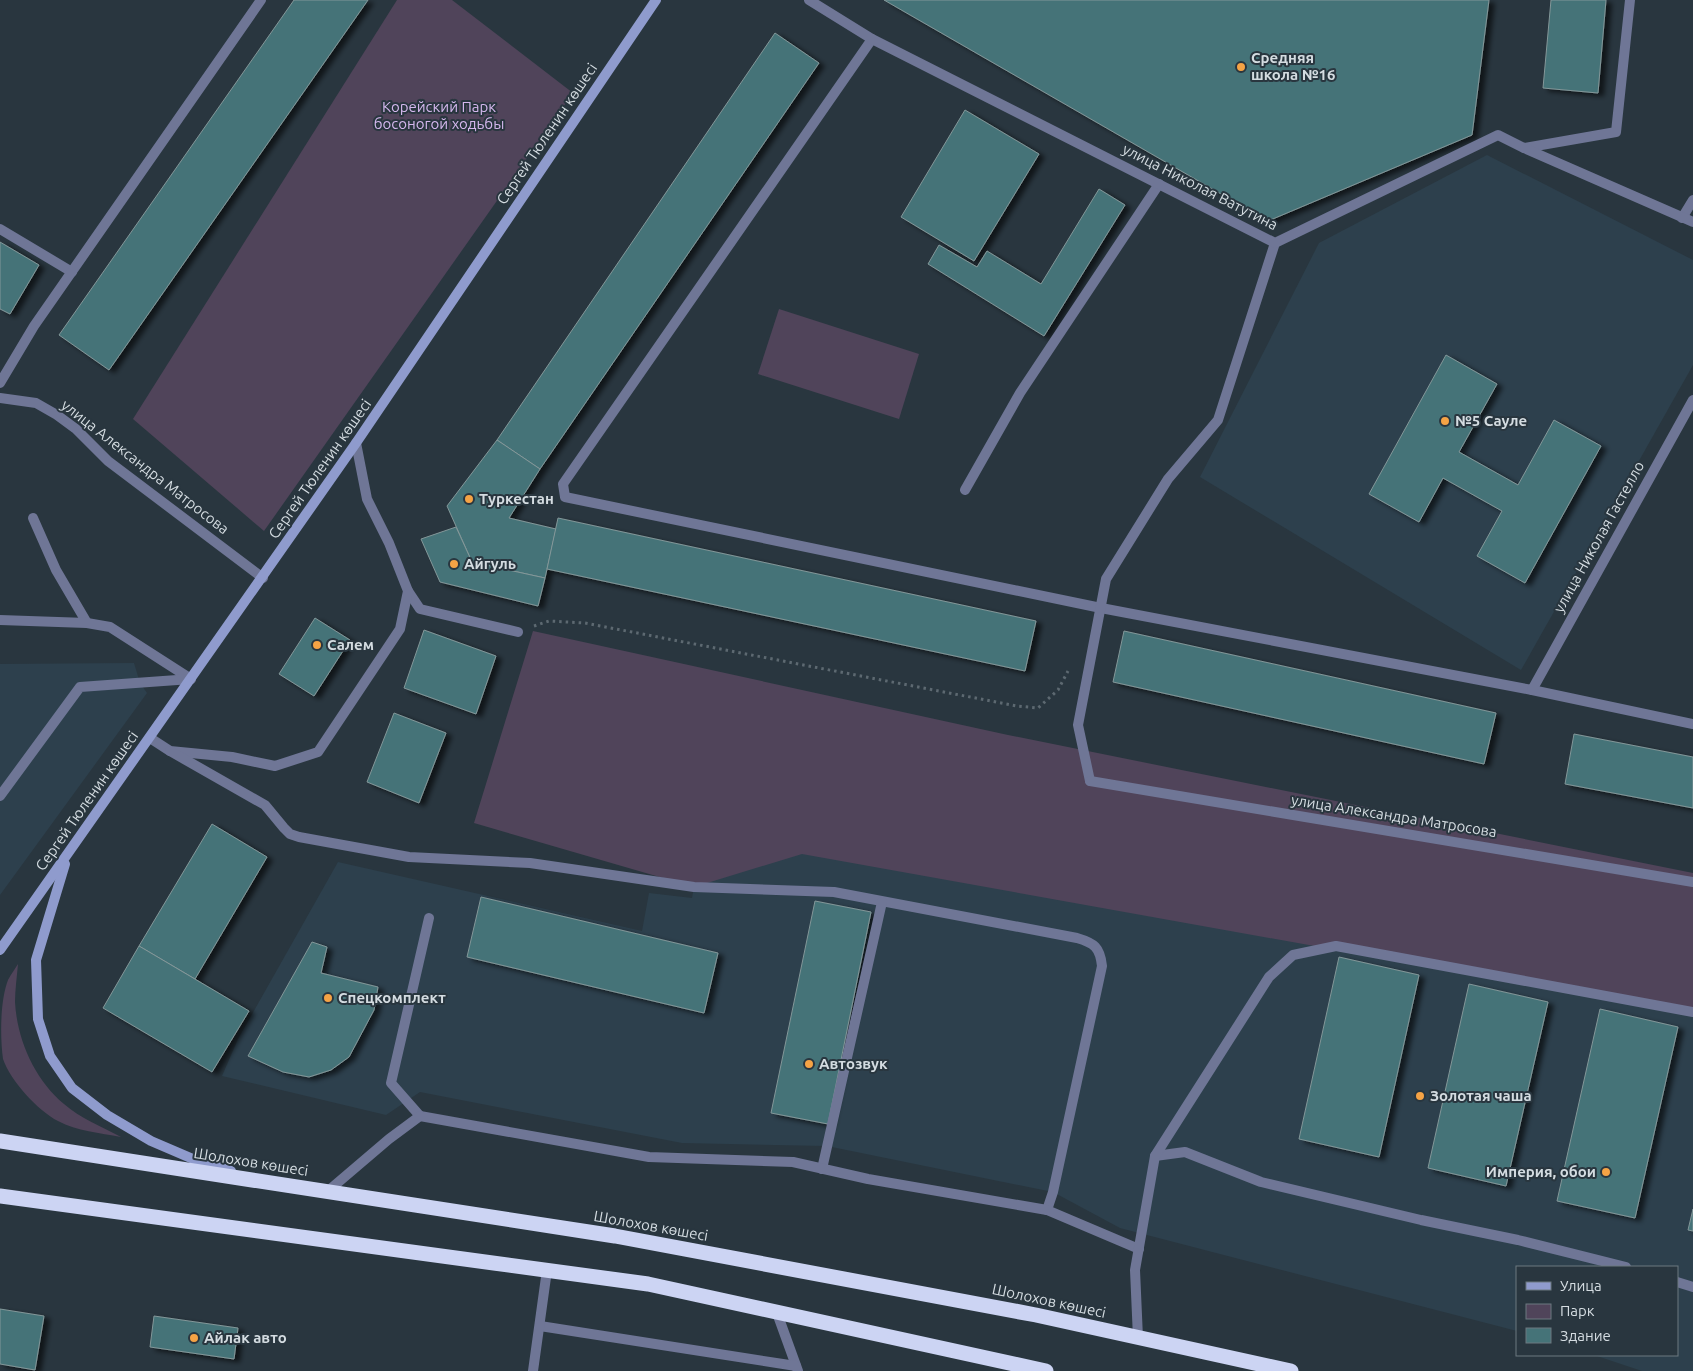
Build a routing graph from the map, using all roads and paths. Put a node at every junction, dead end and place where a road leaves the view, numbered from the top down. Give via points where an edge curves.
1 (261, 0) edge
2 (656, 0) edge
3 (809, 0) edge
4 (1630, 0) edge
5 (872, 39) junction
6 (1524, 148) junction
7 (1159, 184) junction
8 (1693, 200) edge
9 (1682, 218) junction
10 (1693, 222) edge
11 (0, 229) edge
12 (1275, 243) junction
13 (72, 272) junction
14 (0, 383) edge
15 (0, 398) edge
16 (1693, 400) edge
17 (356, 443) junction
18 (965, 490) dead end
19 (33, 518) dead end
20 (263, 578) junction
21 (408, 591) junction
22 (1100, 608) junction
23 (0, 620) edge
24 (87, 623) junction
25 (518, 632) joint
26 (1070, 666) dead end
27 (191, 679) junction
28 (1532, 690) junction
29 (1693, 724) edge
30 (150, 738) junction
31 (170, 751) junction
32 (0, 796) edge
33 (68, 854) junction
34 (1693, 882) edge
35 (882, 902) junction
36 (429, 918) dead end
37 (1, 948) edge
38 (1693, 1012) edge
39 (420, 1116) junction
40 (0, 1141) edge
41 (1155, 1156) junction
42 (822, 1169) junction
43 (261, 1180) junction
44 (328, 1191) junction
45 (0, 1196) edge
46 (1047, 1210) junction
47 (1139, 1248) junction
48 (1622, 1266) edge
49 (547, 1270) junction
50 (1678, 1282) edge
51 (1693, 1287) edge
52 (777, 1313) junction
53 (540, 1326) junction
54 (1138, 1338) junction
55 (797, 1368) edge
56 (534, 1371) edge
57 (1046, 1371) edge
58 (1291, 1371) edge

1 - 13 street
2 - 17 main road, Сергей Тюленин көшесі
3 - 5 street, улица Николая Ватутина
4 - 6 street via 1616,132
5 - 7 street, улица Николая Ватутина
5 - 22 street via 563,484 565,497
6 - 9 street, улица Николая Ватутина
6 - 12 street, улица Николая Ватутина via 1498,135
7 - 12 street, улица Николая Ватутина
7 - 18 street via 1020,393
8 - 9 street
9 - 10 street, улица Николая Ватутина
11 - 13 street
12 - 22 street via 1218,420 1168,479 1106,579
13 - 14 street
15 - 20 street, улица Александра Матросова via 36,403 57,415 108,461
16 - 28 street, улица Николая Гастелло
17 - 20 main road, Сергей Тюленин көшесі
17 - 21 street via 367,498
19 - 24 street via 56,570
20 - 27 main road, Сергей Тюленин көшесі
21 - 25 street via 420,609
21 - 31 street via 400,629 318,752 275,766 232,757
22 - 28 street
22 - 34 street, улица Александра Матросова via 1078,725 1090,781
23 - 24 street
24 - 27 street via 110,628
25 - 26 path via 549,621 585,623 1038,708 1058,690
27 - 30 main road, Сергей Тюленин көшесі
27 - 32 street via 80,687
28 - 29 street
30 - 31 street
30 - 33 main road, Сергей Тюленин көшесі
31 - 35 street via 265,805 290,834 299,838 409,857 530,863 694,887 834,892
33 - 37 main road, Сергей Тюленин көшесі
33 - 43 main road via 36,960 38,1019 50,1056 72,1088 107,1115 193,1159
35 - 42 street
35 - 46 street via 1076,938 1098,949 1102,966
36 - 39 street via 391,1083
38 - 41 street via 1336,946 1293,954 1269,977
39 - 42 street via 649,1157 793,1162
39 - 44 street
40 - 43 highway, Шолохов көшесі
41 - 47 street
41 - 48 street via 1185,1152 1261,1182
42 - 46 street
43 - 44 highway, Шолохов көшесі
44 - 54 highway, Шолохов көшесі via 615,1236 1036,1315
45 - 49 highway
46 - 47 street
47 - 54 street via 1135,1270
49 - 52 highway via 648,1284
49 - 53 street
50 - 51 street
52 - 55 street
52 - 57 highway
53 - 55 street
53 - 56 street
54 - 58 highway, Шолохов көшесі

